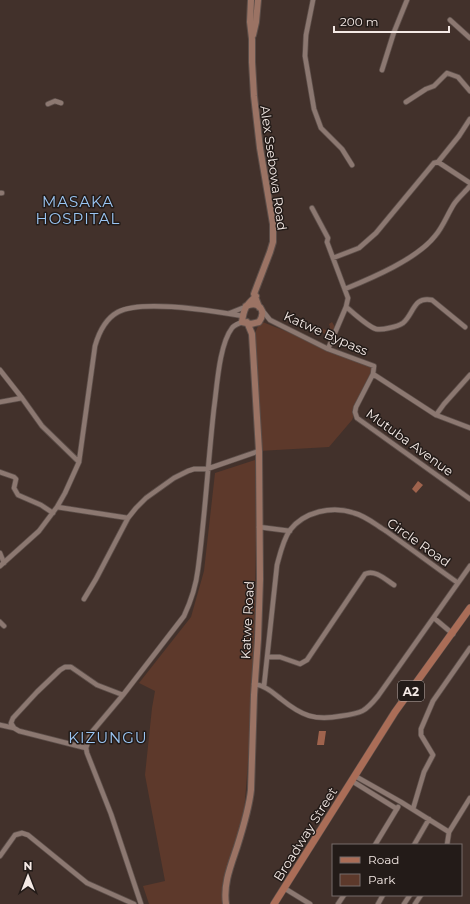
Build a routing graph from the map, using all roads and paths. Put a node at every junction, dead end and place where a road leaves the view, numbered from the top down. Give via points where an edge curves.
1 (251, 0) edge
2 (258, 0) edge
3 (313, 0) edge
4 (407, 0) edge
5 (450, 20) dead end
6 (470, 38) edge
7 (252, 39) junction
8 (382, 70) dead end
9 (470, 91) edge
10 (406, 102) dead end
11 (61, 103) dead end
12 (48, 104) dead end
13 (470, 118) edge
14 (438, 162) junction
15 (352, 165) dead end
16 (470, 183) edge
17 (469, 188) edge
18 (312, 208) dead end
19 (333, 258) junction
20 (345, 289) junction
21 (256, 296) junction
22 (246, 307) junction
23 (346, 307) junction
24 (261, 308) junction
25 (228, 313) junction
26 (244, 320) junction
27 (270, 320) junction
28 (259, 321) junction
29 (465, 327) dead end
30 (252, 334) junction
31 (328, 349) junction
32 (0, 370) edge
33 (373, 374) junction
34 (470, 375) edge
35 (22, 398) junction
36 (0, 402) edge
37 (436, 415) junction
38 (470, 428) edge
39 (259, 451) junction
40 (79, 462) junction
41 (207, 469) junction
42 (0, 472) edge
43 (470, 499) edge
44 (57, 507) junction
45 (53, 513) junction
46 (128, 518) junction
47 (259, 527) junction
48 (290, 531) junction
49 (0, 553) edge
50 (2, 564) edge
51 (470, 566) edge
52 (458, 583) junction
53 (394, 585) dead end
54 (84, 599) dead end
55 (470, 608) edge
56 (434, 618) junction
57 (0, 622) edge
58 (4, 626) dead end
59 (453, 634) junction
60 (470, 648) edge
61 (268, 657) junction
62 (254, 684) junction
63 (264, 686) junction
64 (123, 695) junction
65 (0, 725) edge
66 (14, 728) junction
67 (86, 748) junction
68 (353, 779) junction
69 (470, 798) edge
70 (402, 802) junction
71 (398, 809) junction
72 (413, 809) junction
73 (429, 819) junction
74 (449, 832) junction
75 (447, 843) edge
76 (376, 844) edge
77 (415, 844) edge
78 (0, 856) edge
79 (284, 888) junction
80 (121, 897) junction
81 (120, 904) edge
82 (134, 904) edge
83 (141, 904) edge
84 (226, 904) edge
85 (274, 904) edge
86 (309, 904) edge

1 - 7 street, Alex Ssebowa Road
2 - 7 street, Alex Ssebowa Road
3 - 15 street via 305,56 314,109 321,128 342,149
4 - 8 street
5 - 6 street
7 - 21 street, Alex Ssebowa Road via 254,96 273,224 273,242 254,294
9 - 10 street via 458,77 447,72 434,86
11 - 12 street via 54,101
13 - 14 street
14 - 16 street
14 - 19 street via 434,163 411,189 376,233 359,248
17 - 20 street via 454,204 429,243 377,276
18 - 19 street via 328,237 327,242
19 - 20 street
20 - 23 street via 348,298
21 - 22 street
21 - 24 street
22 - 24 street via 255,304
22 - 25 street
22 - 26 street via 243,311
23 - 29 street via 372,327 381,330 405,322 415,305 427,299 432,300
23 - 31 street
24 - 27 street, Katwe Bypass
24 - 28 street via 262,316
25 - 26 street
25 - 40 street via 151,305 133,307 110,318 100,332 95,346
26 - 28 street via 251,324
26 - 30 street, Katwe Road
26 - 41 street via 232,329 225,342 218,374
27 - 28 street, Katwe Bypass
27 - 31 street, Katwe Bypass
28 - 30 street
30 - 39 street, Katwe Road
31 - 33 street, Katwe Bypass via 374,366
32 - 35 street
33 - 37 street, Katwe Bypass
33 - 43 street, Mutuba Avenue via 356,406 357,418
34 - 37 street
35 - 36 street
35 - 40 street via 42,426
37 - 38 street, Katwe Bypass
39 - 41 street
39 - 47 street, Katwe Road
40 - 44 street
41 - 46 street via 194,469 174,478 146,498
41 - 64 street via 198,571 190,604 184,616
42 - 45 street via 16,479 14,488 18,495
44 - 45 street
44 - 46 street
45 - 50 street via 39,531
46 - 54 street
47 - 48 street
47 - 62 street, Katwe Road via 260,586
48 - 52 street, Circle Road via 309,515 324,510 355,513 368,519
48 - 61 street, Circle Road via 277,565
49 - 50 street
51 - 52 street
52 - 56 street, Circle Road
53 - 61 street via 374,572 365,574 307,660 300,664 280,657
55 - 59 main road, A2
56 - 59 street
56 - 63 street, Circle Road via 378,696 362,712 332,718 312,718
57 - 58 street
59 - 68 main road, A2 via 395,712
60 - 72 street via 433,701 421,729 420,735 433,755 424,772
61 - 63 street, Circle Road
62 - 63 street, Circle Road
62 - 84 street, Katwe Road via 251,790 229,871 225,892
64 - 66 street via 93,683 71,667 65,667 13,718
64 - 67 street via 91,733
65 - 66 street
66 - 67 street
67 - 83 street
68 - 70 street
68 - 71 street
68 - 79 main road, Broadway Street / A2
69 - 74 street
70 - 71 street
70 - 72 street
71 - 76 street
72 - 73 street
73 - 74 street
73 - 77 street
74 - 75 street
78 - 80 street via 15,835 28,835 87,883
79 - 85 main road, Broadway Street / A2
79 - 86 street
80 - 81 street
80 - 82 street

